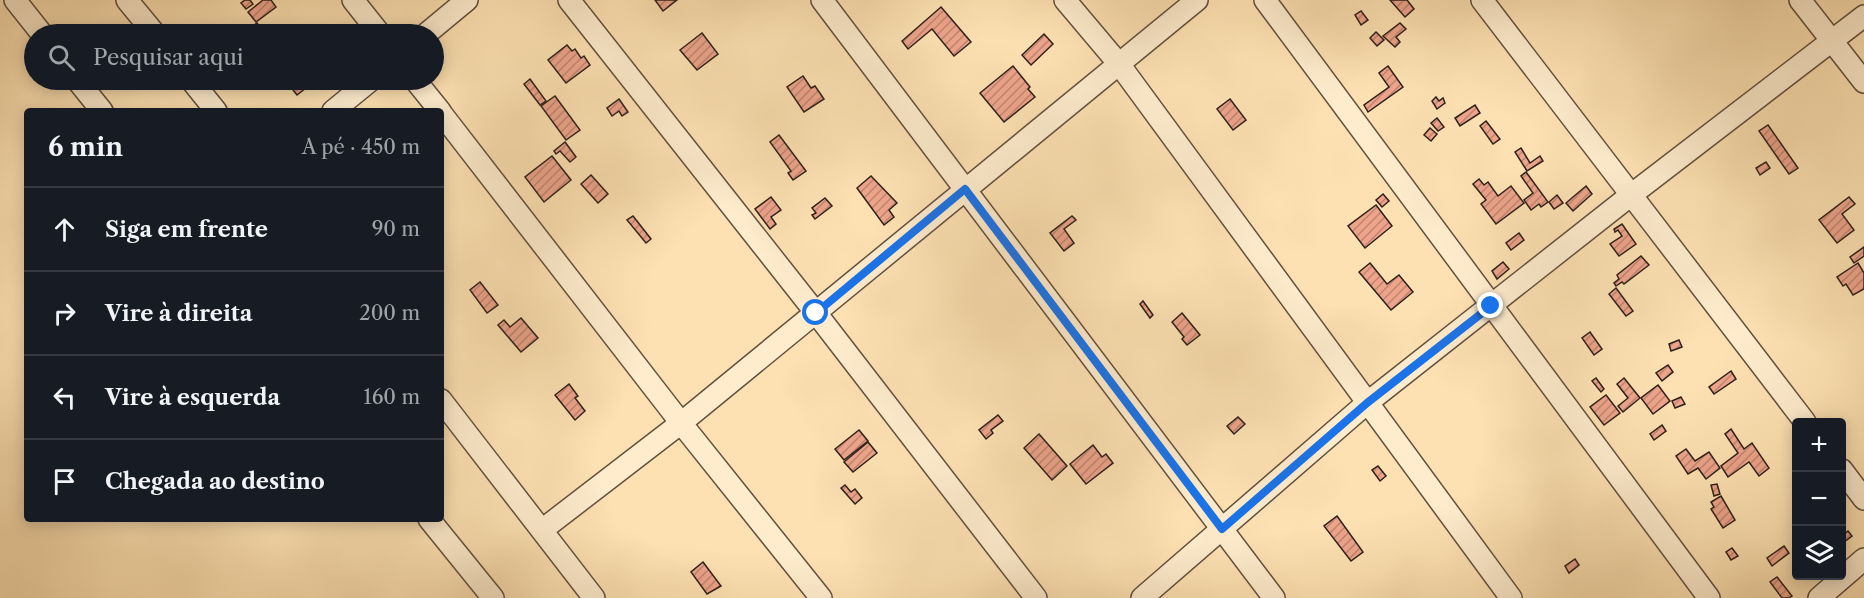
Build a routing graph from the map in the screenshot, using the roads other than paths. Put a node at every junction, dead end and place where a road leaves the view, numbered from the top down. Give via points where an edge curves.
1 (15, 0) edge
2 (127, 0) edge
3 (353, 0) edge
4 (467, 0) edge
5 (569, 0) edge
6 (822, 0) edge
7 (1065, 0) edge
8 (1197, 0) edge
9 (1264, 0) edge
10 (1482, 0) edge
11 (1800, 0) edge
12 (1864, 16) edge
13 (34, 24) edge
14 (147, 24) edge
15 (372, 24) edge
16 (438, 24) edge
17 (1832, 42) junction
18 (1119, 64) junction
19 (1864, 82) edge
20 (85, 90) edge
21 (199, 90) edge
22 (359, 90) edge
23 (423, 90) edge
24 (100, 108) edge
25 (214, 108) edge
26 (337, 108) edge
27 (437, 108) edge
28 (444, 117) edge
29 (965, 189) junction
30 (1631, 195) junction
31 (1491, 306) junction
32 (816, 313) junction
33 (1367, 403) junction
34 (444, 404) edge
35 (1801, 418) edge
36 (681, 423) junction
37 (1844, 472) edge
38 (1864, 499) edge
39 (431, 522) edge
40 (1222, 529) junction
41 (542, 530) junction
42 (1864, 559) edge
43 (493, 598) edge
44 (594, 598) edge
45 (821, 598) edge
46 (1036, 598) edge
47 (1142, 598) edge
48 (1274, 598) edge
49 (1511, 598) edge
50 (1709, 598) edge
51 (1819, 598) edge

1 - 13 street
2 - 14 street
3 - 15 street
4 - 16 street
5 - 32 street
6 - 29 street
7 - 18 street
8 - 18 street
9 - 31 street
10 - 30 street
11 - 17 street
12 - 17 street
17 - 19 street
17 - 30 street
18 - 29 street
18 - 33 street
20 - 24 street
21 - 25 street
22 - 26 street
23 - 27 street
28 - 36 street
29 - 32 street
29 - 40 street
30 - 31 street
30 - 35 street
31 - 33 street
31 - 50 street
32 - 36 street
32 - 46 street
33 - 40 street
33 - 49 street
34 - 41 street
36 - 41 street
36 - 45 street
37 - 38 street
39 - 43 street
40 - 47 street
40 - 48 street
41 - 44 street
42 - 51 street

